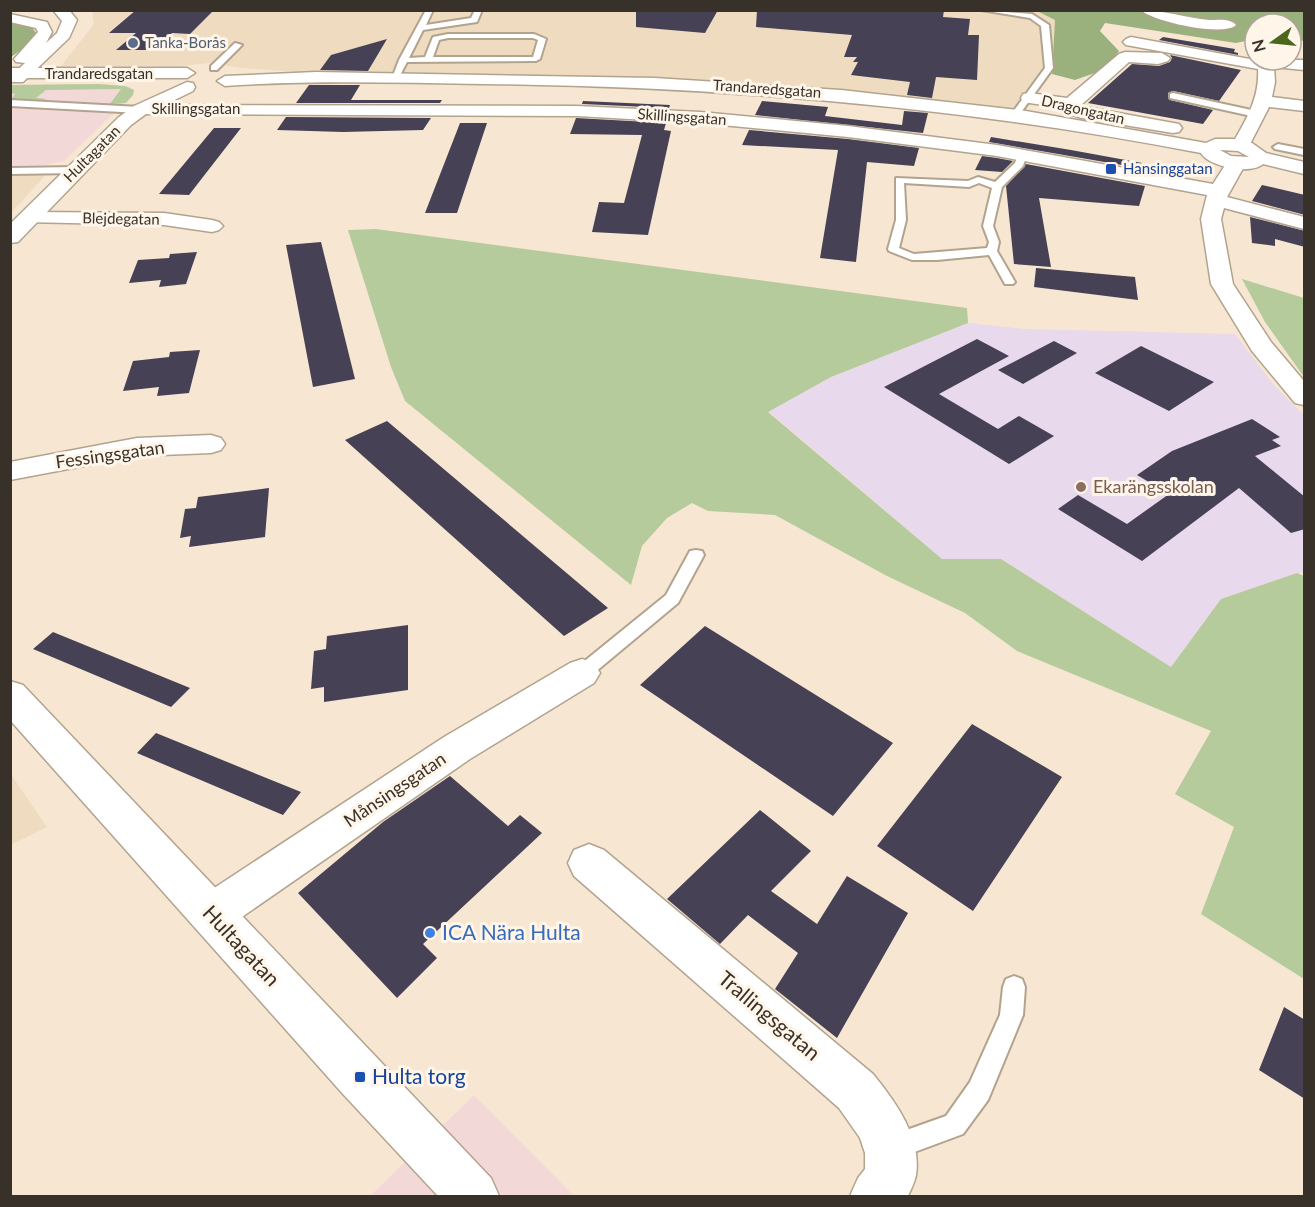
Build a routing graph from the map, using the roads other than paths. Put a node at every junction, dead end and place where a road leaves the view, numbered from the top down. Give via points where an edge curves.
1 (60, 10) edge
2 (430, 10) edge
3 (479, 10) edge
4 (984, 10) edge
5 (1148, 10) edge
6 (1210, 10) edge
7 (10, 18) edge
8 (1229, 25) junction
9 (421, 28) junction
10 (1241, 35) dead end
11 (1131, 42) dead end
12 (238, 45) dead end
13 (1170, 50) junction
14 (429, 58) junction
15 (1243, 59) edge
16 (403, 60) junction
17 (1266, 72) edge
18 (15, 74) edge
19 (394, 79) junction
20 (204, 80) junction
21 (1173, 96) dead end
22 (1029, 98) junction
23 (10, 103) edge
24 (1071, 104) junction
25 (1305, 106) edge
26 (1259, 107) junction
27 (140, 110) junction
28 (1014, 116) junction
29 (1173, 128) dead end
30 (1278, 147) dead end
31 (1305, 152) edge
32 (1022, 154) junction
33 (1238, 155) junction
34 (1305, 168) edge
35 (76, 170) junction
36 (10, 171) edge
37 (998, 186) junction
38 (1216, 196) junction
39 (30, 218) junction
40 (1305, 223) edge
41 (212, 226) dead end
42 (10, 237) edge
43 (992, 251) junction
44 (1009, 282) dead end
45 (1305, 397) edge
46 (211, 444) dead end
47 (10, 471) edge
48 (696, 555) dead end
49 (582, 673) joint
50 (10, 695) edge
51 (589, 863) dead end
52 (211, 914) junction
53 (1014, 987) dead end
54 (890, 1148) junction
55 (473, 1197) edge
56 (876, 1197) edge

1 - 18 main road via 70,20 64,35
2 - 9 lane
3 - 9 lane via 474,20
4 - 22 lane via 1032,16 1045,25 1049,68
5 - 8 main road via 1190,22
6 - 8 main road
7 - 18 main road via 34,22 45,32
8 - 10 main road
9 - 16 lane
11 - 13 main road
12 - 20 lane
13 - 15 main road
13 - 24 main road via 1158,59 1125,57
14 - 14 lane via 536,59 542,39 448,36 436,39
14 - 16 lane
16 - 19 lane
17 - 26 main road
18 - 20 main road, Trandaredsgatan
19 - 20 main road, Trandaredsgatan
19 - 28 main road, Trandaredsgatan via 731,86
20 - 27 main road, Hultagatan
21 - 26 lane
22 - 24 main road, Dragongatan
22 - 28 lane
23 - 27 lane
24 - 29 main road, Dragongatan via 1072,109 1082,113
25 - 26 main road
26 - 33 main road
27 - 32 main road, Skillingsgatan via 621,113 830,128
27 - 35 main road, Hultagatan
28 - 33 main road, Trandaredsgatan via 1210,149 1220,144
30 - 31 lane
32 - 37 lane via 1020,164
32 - 38 main road, Skillingsgatan via 1135,173
33 - 34 main road, Trandaredsgatan via 1253,163 1259,158
33 - 38 main road
35 - 36 lane
35 - 39 main road, Hultagatan
37 - 43 lane via 988,226 994,242
37 - 43 lane via 978,180 969,184 899,180 901,220 893,249 912,257
38 - 40 main road, Skillingsgatan
38 - 45 main road via 1211,219 1222,284 1262,346
39 - 41 main road, Blejdegatan via 164,219
39 - 42 main road, Hultagatan
43 - 44 lane
46 - 47 main road, Fessingsgatan via 137,447
48 - 49 lane via 672,599
49 - 52 main road, Månsingsgatan via 457,748
50 - 52 main road, Hultagatan
51 - 54 main road, Trallingsgatan via 856,1090 880,1121
52 - 55 main road, Hultagatan
53 - 54 lane via 1011,1015 979,1091 954,1125
54 - 56 main road, Trallingsgatan via 890,1179

